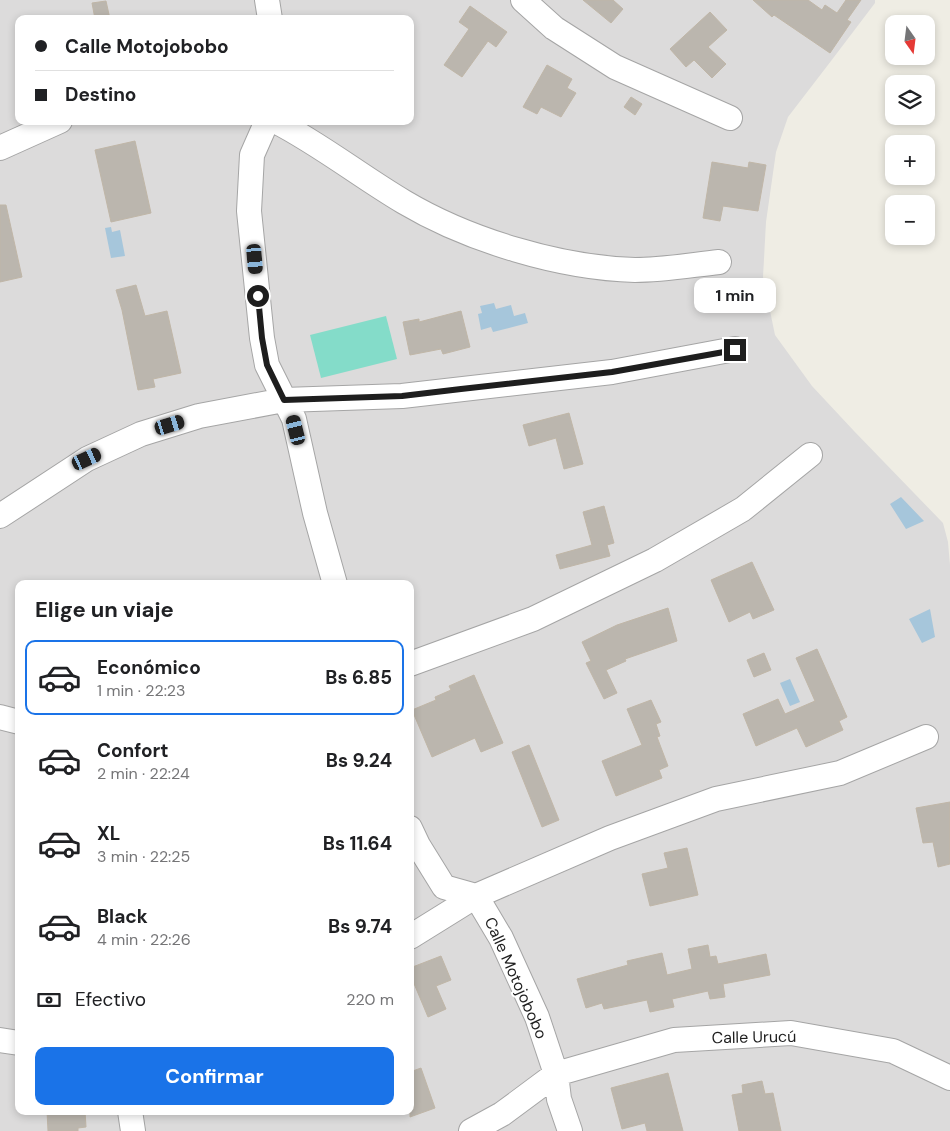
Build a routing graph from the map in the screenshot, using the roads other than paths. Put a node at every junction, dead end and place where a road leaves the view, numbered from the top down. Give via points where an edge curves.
1 (268, 0) edge
2 (523, 0) edge
3 (270, 15) edge
4 (730, 118) dead end
5 (51, 125) edge
6 (265, 125) edge
7 (282, 125) edge
8 (0, 148) edge
9 (719, 262) dead end
10 (735, 350) dead end
11 (284, 400) junction
12 (810, 455) dead end
13 (0, 516) edge
14 (334, 580) edge
15 (414, 663) edge
16 (0, 717) edge
17 (15, 721) edge
18 (926, 737) dead end
19 (414, 836) edge
20 (476, 896) junction
21 (414, 935) edge
22 (0, 1040) edge
23 (15, 1042) edge
24 (556, 1074) junction
25 (950, 1078) edge
26 (131, 1115) edge
27 (133, 1131) edge
28 (471, 1131) edge
29 (570, 1131) edge

1 - 3 street
2 - 4 street via 554,28 615,67
5 - 8 street
6 - 11 street via 252,155 249,210 262,338 267,365
7 - 9 street via 404,202 444,223 498,244 538,256 636,270
10 - 11 street via 612,372 402,396
11 - 13 street via 199,416 141,434 87,459
11 - 14 street via 294,420
12 - 15 street via 743,509 655,560 533,619
16 - 17 street
18 - 20 street via 840,774 707,802 610,838
19 - 20 street via 444,887
20 - 21 street
20 - 24 street, Calle Motojobobo via 501,938 534,1009
22 - 23 street
24 - 25 street, Calle Urucú via 674,1040 791,1034 893,1051
24 - 28 street via 502,1114
24 - 29 street, Calle Motojobobo
26 - 27 street

